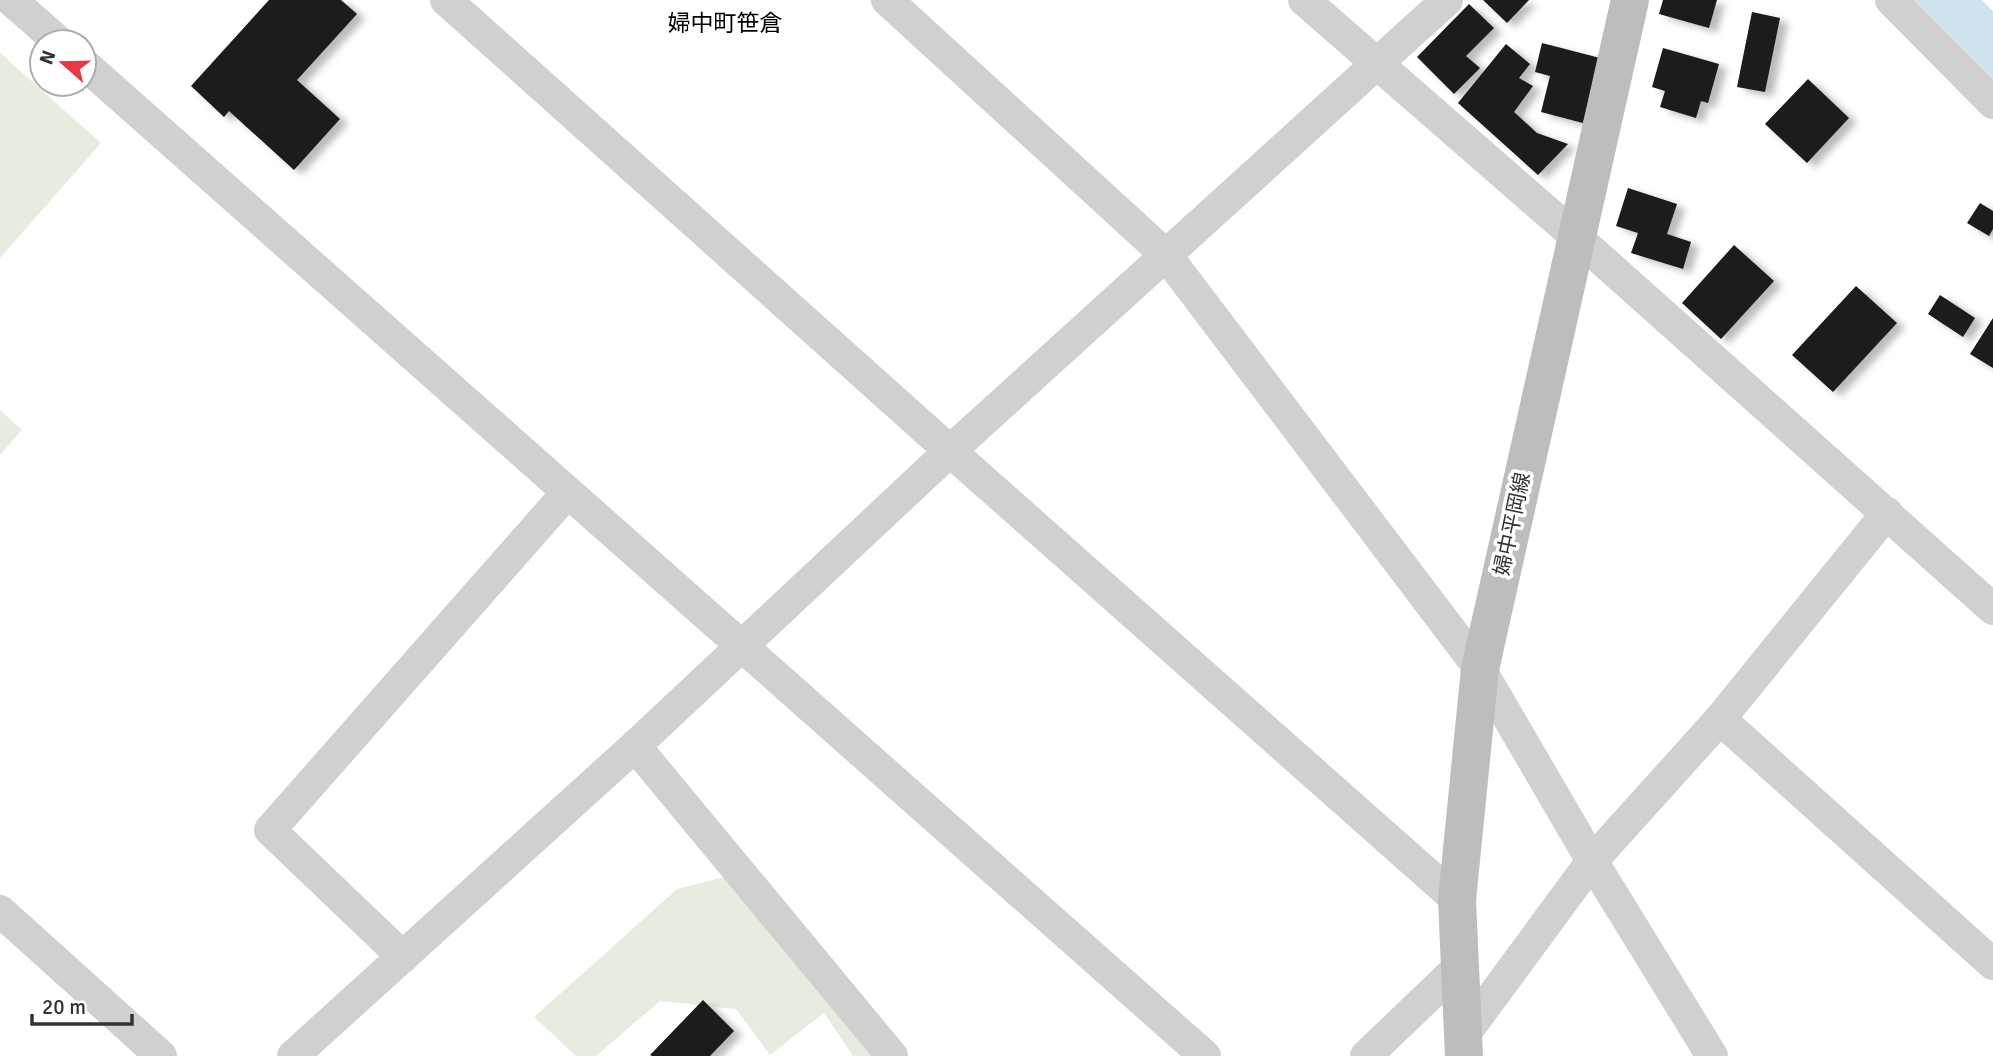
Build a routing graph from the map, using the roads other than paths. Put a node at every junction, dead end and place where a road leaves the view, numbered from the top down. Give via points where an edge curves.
1 (11, 0) edge
2 (446, 0) edge
3 (887, 0) edge
4 (1304, 0) edge
5 (1447, 0) edge
6 (1630, 0) edge
7 (1891, 0) edge
8 (43, 28) edge
9 (1377, 65) junction
10 (98, 76) edge
11 (1993, 103) edge
12 (1575, 236) junction
13 (1166, 255) junction
14 (950, 451) junction
15 (567, 492) junction
16 (1887, 513) junction
17 (1992, 606) edge
18 (742, 648) junction
19 (1480, 669) junction
20 (1720, 719) junction
21 (635, 746) junction
22 (1592, 861) junction
23 (1457, 900) junction
24 (0, 911) edge
25 (403, 957) junction
26 (1993, 964) edge
27 (1460, 966) junction
28 (1464, 1045) edge
29 (161, 1056) edge
30 (293, 1056) edge
31 (892, 1056) edge
32 (1205, 1056) edge
33 (1366, 1056) edge
34 (1712, 1056) edge

1 - 8 street
2 - 14 street
3 - 13 street
4 - 9 street
5 - 9 street
6 - 12 main road, 婦中平岡線
7 - 11 street
9 - 12 street
9 - 13 street
10 - 15 street
12 - 16 street
12 - 19 main road, 婦中平岡線
13 - 14 street
13 - 19 street
14 - 18 street
14 - 23 street
15 - 18 street
15 - 25 street via 270,831
16 - 17 street
16 - 20 street
18 - 21 street
18 - 32 street
19 - 22 street
19 - 23 main road, 婦中平岡線
20 - 22 street
20 - 26 street
21 - 25 street
21 - 31 street
22 - 28 street
22 - 34 street
23 - 27 main road, 婦中平岡線
24 - 29 street
25 - 30 street
27 - 28 main road, 婦中平岡線
27 - 33 street

